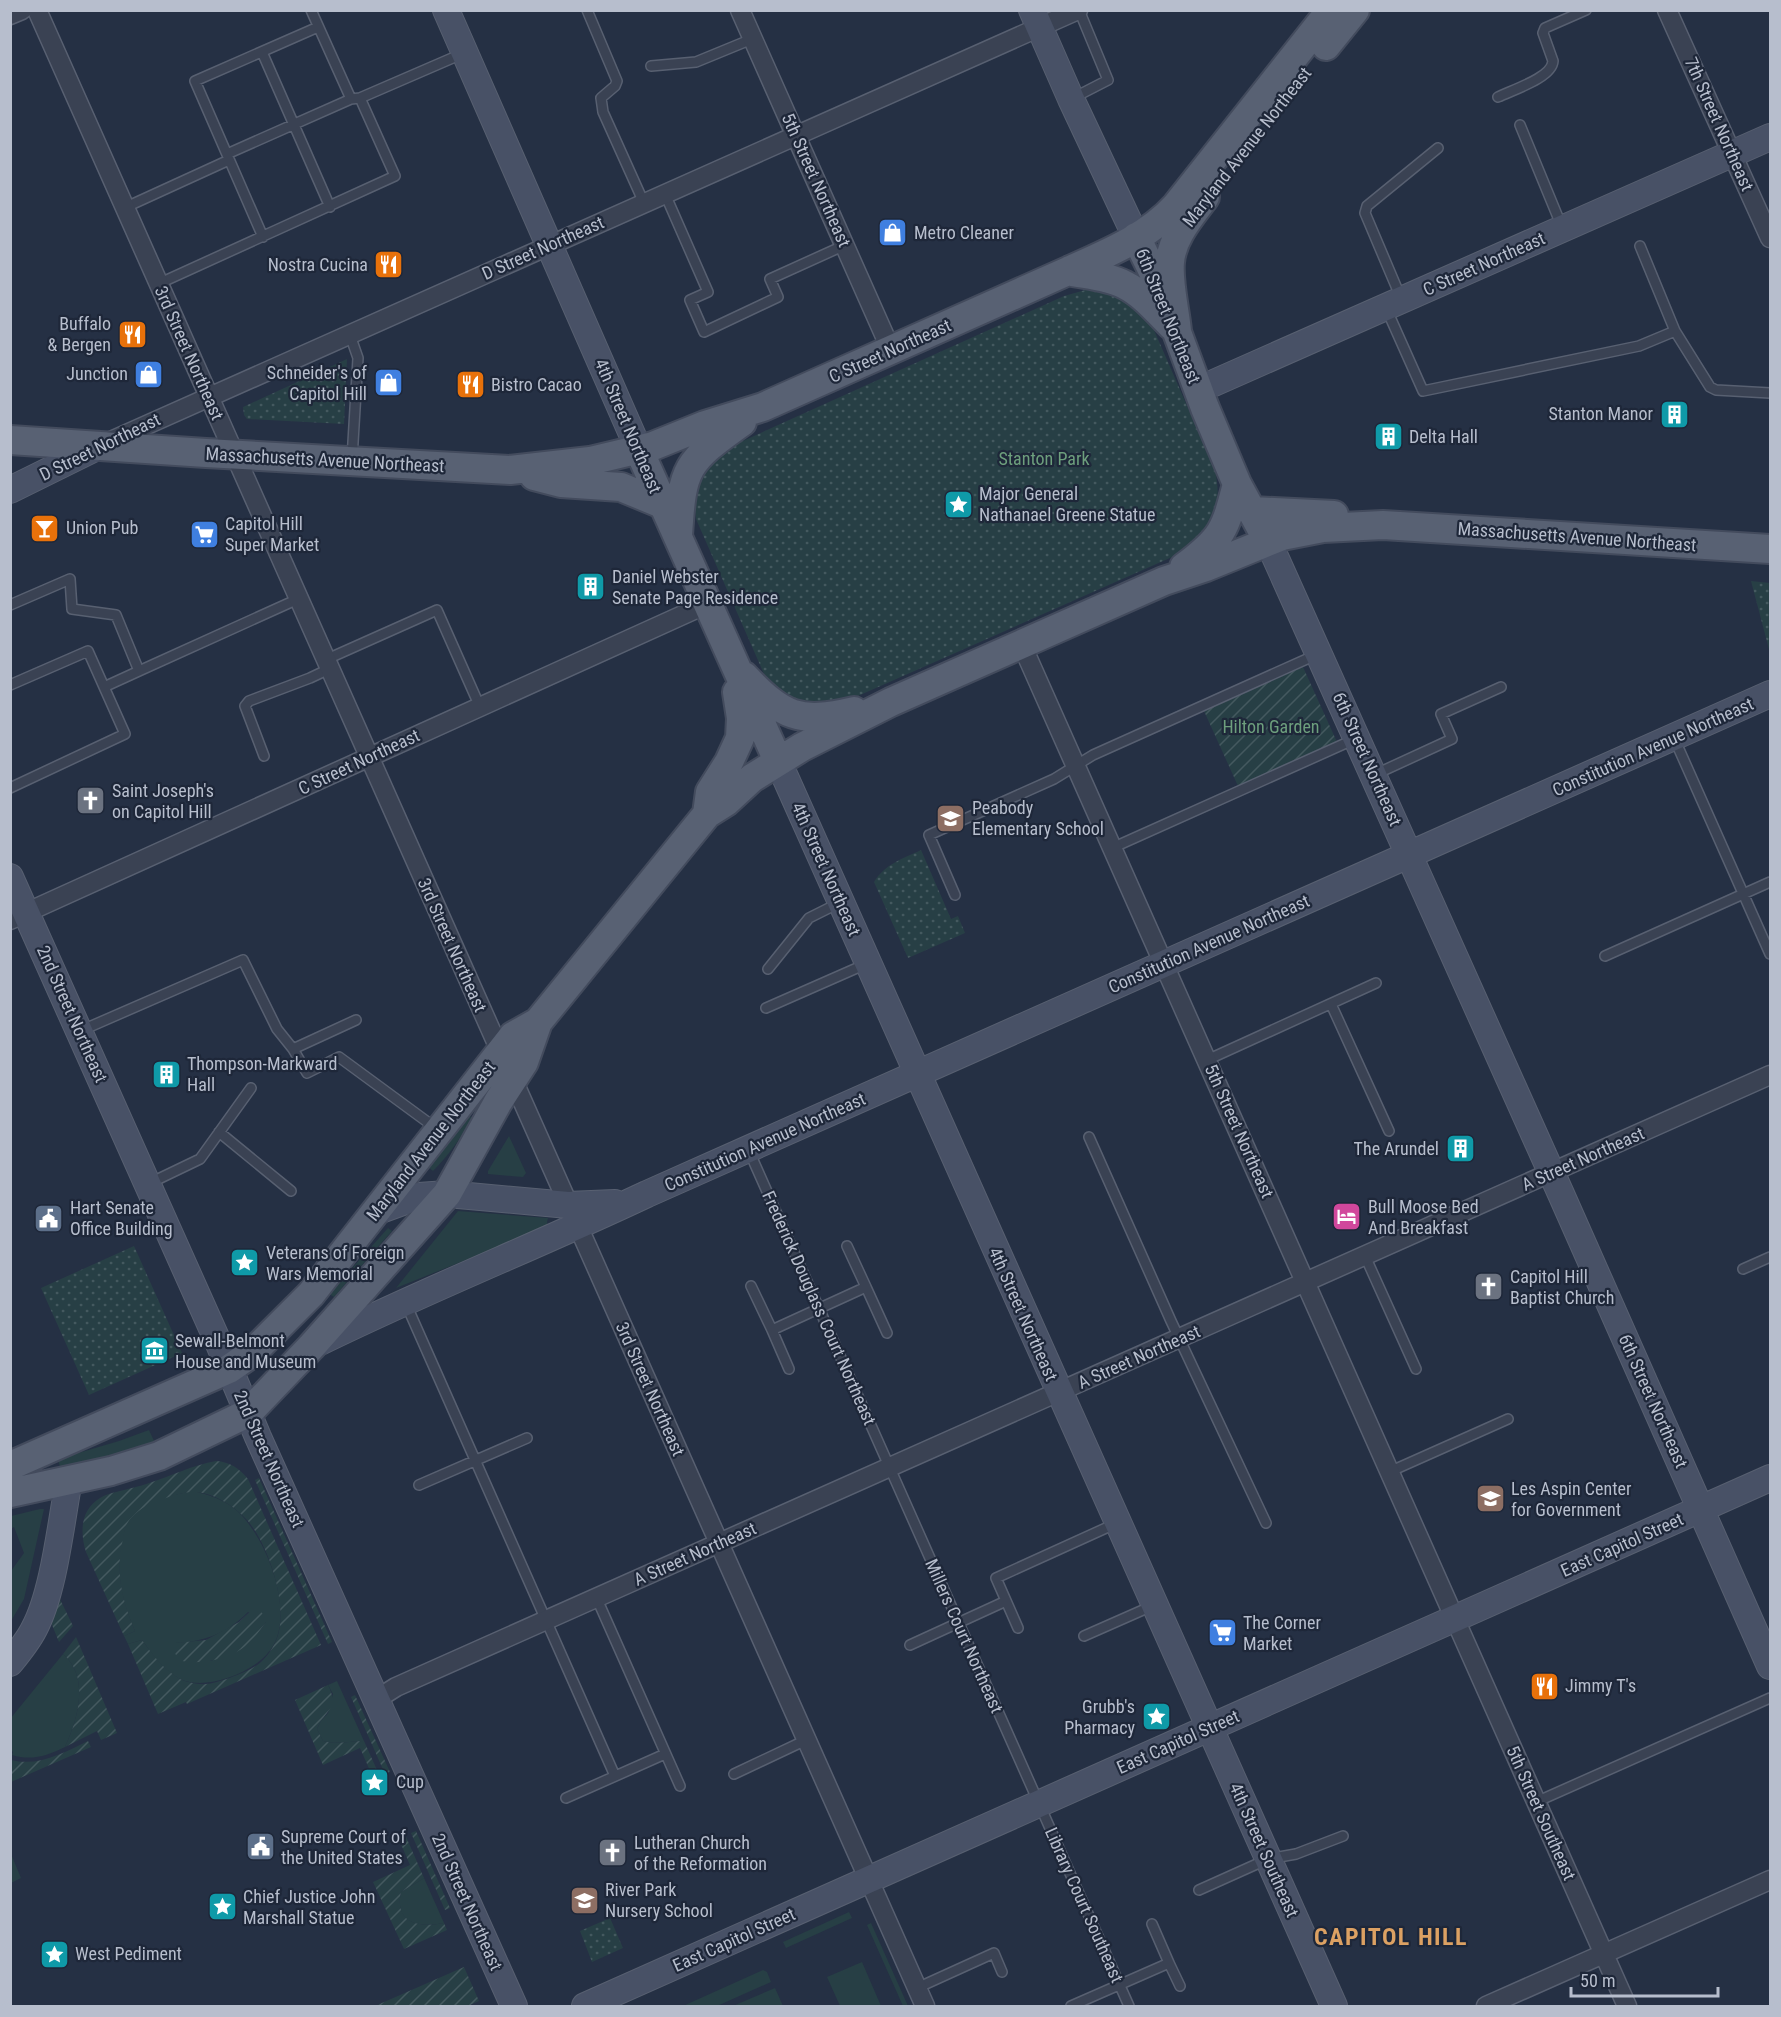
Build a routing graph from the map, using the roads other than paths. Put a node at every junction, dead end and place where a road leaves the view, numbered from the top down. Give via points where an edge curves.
1 (22, 10) edge
2 (37, 10) edge
3 (311, 10) edge
4 (446, 10) edge
5 (587, 10) edge
6 (740, 10) edge
7 (1079, 10) edge
8 (1331, 10) edge
9 (1355, 10) edge
10 (1586, 10) edge
11 (1667, 10) edge
12 (10, 15) edge
13 (1036, 19) edge
14 (318, 27) junction
15 (752, 39) junction
16 (262, 52) junction
17 (465, 52) junction
18 (651, 66) dead end
19 (1498, 97) dead end
20 (356, 99) junction
21 (1071, 99) junction
22 (294, 125) junction
23 (1520, 125) dead end
24 (795, 136) junction
25 (1770, 137) edge
26 (1438, 148) dead end
27 (1733, 154) junction
28 (228, 157) junction
29 (665, 194) junction
30 (644, 203) junction
31 (330, 207) junction
32 (124, 208) junction
33 (1563, 229) junction
34 (264, 237) junction
35 (1136, 237) junction
36 (1770, 238) edge
37 (844, 245) junction
38 (550, 246) junction
39 (1640, 246) dead end
40 (1068, 271) junction
41 (158, 284) junction
42 (1394, 304) junction
43 (1177, 331) junction
44 (1676, 331) junction
45 (350, 335) junction
46 (891, 350) junction
47 (1198, 390) junction
48 (1770, 393) edge
49 (209, 398) junction
50 (763, 407) junction
51 (10, 440) edge
52 (99, 446) junction
53 (639, 450) junction
54 (234, 454) junction
55 (352, 461) junction
56 (510, 470) junction
57 (1237, 483) junction
58 (10, 490) edge
59 (662, 504) junction
60 (1252, 511) junction
61 (1383, 525) junction
62 (678, 538) junction
63 (1268, 541) junction
64 (1770, 549) edge
65 (1164, 581) junction
66 (298, 599) junction
67 (707, 604) junction
68 (10, 605) edge
69 (1021, 643) junction
70 (1319, 654) junction
71 (327, 664) junction
72 (734, 666) junction
73 (139, 671) junction
74 (10, 685) edge
75 (104, 687) junction
76 (1501, 687) dead end
77 (1770, 694) edge
78 (891, 702) junction
79 (480, 707) junction
80 (1357, 738) junction
81 (1674, 738) junction
82 (264, 756) dead end
83 (369, 758) junction
84 (778, 761) junction
85 (1076, 766) junction
86 (1374, 775) junction
87 (10, 788) edge
88 (707, 814) junction
89 (1113, 848) junction
90 (1409, 855) junction
91 (10, 877) edge
92 (1770, 882) edge
93 (1744, 894) junction
94 (955, 895) dead end
95 (841, 902) junction
96 (18, 916) edge
97 (1770, 954) edge
98 (1605, 956) dead end
99 (868, 963) junction
100 (1164, 964) junction
101 (768, 969) dead end
102 (1376, 983) dead end
103 (1331, 1004) junction
104 (766, 1008) dead end
105 (356, 1020) dead end
106 (538, 1022) junction
107 (80, 1030) junction
108 (293, 1049) junction
109 (500, 1052) junction
110 (1207, 1060) junction
111 (917, 1074) junction
112 (1770, 1075) edge
113 (512, 1079) junction
114 (250, 1088) dead end
115 (438, 1131) junction
116 (1389, 1131) dead end
117 (219, 1132) junction
118 (1089, 1137) dead end
119 (748, 1149) junction
120 (1552, 1173) junction
121 (148, 1184) junction
122 (291, 1191) dead end
123 (447, 1194) junction
124 (375, 1212) junction
125 (573, 1216) junction
126 (847, 1246) dead end
127 (1365, 1256) junction
128 (1770, 1257) edge
129 (1743, 1269) dead end
130 (1306, 1283) junction
131 (751, 1286) dead end
132 (866, 1287) junction
133 (406, 1302) junction
134 (819, 1309) junction
135 (772, 1330) junction
136 (887, 1333) dead end
137 (1180, 1339) junction
138 (311, 1347) junction
139 (229, 1369) junction
140 (789, 1369) dead end
141 (1416, 1369) dead end
142 (1059, 1394) junction
143 (248, 1413) junction
144 (1508, 1419) dead end
145 (527, 1438) dead end
146 (476, 1460) junction
147 (10, 1466) edge
148 (890, 1467) junction
149 (1389, 1472) junction
150 (1770, 1478) edge
151 (69, 1480) junction
152 (419, 1485) dead end
153 (10, 1493) edge
154 (1701, 1509) junction
155 (1117, 1523) junction
156 (1266, 1523) dead end
157 (719, 1544) junction
158 (597, 1599) junction
159 (1006, 1602) junction
160 (1154, 1605) junction
161 (1455, 1620) junction
162 (547, 1621) junction
163 (958, 1623) junction
164 (1018, 1628) dead end
165 (1084, 1636) dead end
166 (910, 1645) dead end
167 (10, 1663) edge
168 (1770, 1666) edge
169 (1770, 1698) edge
170 (377, 1699) junction
171 (1209, 1727) junction
172 (806, 1740) junction
173 (666, 1754) junction
174 (734, 1774) dead end
175 (615, 1776) junction
176 (680, 1786) dead end
177 (566, 1798) dead end
178 (1536, 1802) junction
179 (1039, 1804) junction
180 (1343, 1836) dead end
181 (1268, 1859) junction
182 (868, 1880) junction
183 (1770, 1880) edge
184 (1199, 1890) dead end
185 (1152, 1924) dead end
186 (1604, 1954) junction
187 (1169, 1963) junction
188 (1002, 1972) dead end
189 (1119, 1985) junction
190 (1180, 1986) dead end
191 (917, 1988) junction
192 (514, 2007) edge
193 (585, 2007) edge
194 (925, 2007) edge
195 (1071, 2007) edge
196 (1129, 2007) edge
197 (1334, 2007) edge
198 (1486, 2007) edge
199 (1627, 2007) edge

1 - 12 street
2 - 32 street, 3rd Street Northeast
3 - 14 lane
4 - 17 main road, 4th Street Northeast
5 - 30 lane via 617,81 601,98 603,112
6 - 15 street, 5th Street Northeast
7 - 13 street, D Street Northeast
7 - 21 lane via 1108,80
8 - 35 main road, Maryland Avenue Northeast via 1169,215
9 - 43 main road, Maryland Avenue Northeast via 1190,217 1177,239 1170,262
10 - 19 lane via 1545,28 1543,33 1553,61 1549,72
11 - 27 street, 7th Street Northeast
13 - 21 main road, 6th Street Northeast
13 - 24 street, D Street Northeast
14 - 16 lane
14 - 20 lane
15 - 18 lane via 696,62
15 - 24 street, 5th Street Northeast
16 - 22 lane
16 - 28 lane via 195,81
17 - 20 lane
17 - 38 main road, 4th Street Northeast
20 - 22 lane
20 - 31 lane via 395,176
21 - 35 main road, 6th Street Northeast
22 - 28 lane
22 - 31 lane
23 - 33 lane
24 - 29 street, D Street Northeast
24 - 37 street, 5th Street Northeast
25 - 27 main road, C Street Northeast
26 - 42 lane via 1367,206 1365,213
27 - 33 main road, C Street Northeast
27 - 36 street, 7th Street Northeast
28 - 32 lane
28 - 34 lane
29 - 30 street, D Street Northeast
29 - 37 lane via 708,292 690,300 704,332 778,297 770,279
30 - 38 street, D Street Northeast
31 - 34 lane
32 - 41 street, 3rd Street Northeast
33 - 42 main road, C Street Northeast
34 - 41 lane
35 - 40 main road, C Street Northeast
35 - 43 main road, 6th Street Northeast
37 - 46 street, 5th Street Northeast
38 - 45 street, D Street Northeast
38 - 53 main road, 4th Street Northeast
39 - 44 lane
40 - 43 main road via 1124,284
40 - 46 main road, C Street Northeast
41 - 49 street, 3rd Street Northeast
42 - 44 lane via 1423,391 1618,351
42 - 47 main road, C Street Northeast
43 - 47 main road, 6th Street Northeast
44 - 48 lane via 1710,387
45 - 49 street, D Street Northeast
45 - 55 lane via 358,358
46 - 50 main road, C Street Northeast
47 - 57 main road, 6th Street Northeast
49 - 52 street, D Street Northeast
49 - 54 street, 3rd Street Northeast
50 - 53 main road, C Street Northeast
50 - 62 main road via 705,449 691,465 681,495
51 - 52 main road, Massachusetts Avenue Northeast
52 - 54 main road, Massachusetts Avenue Northeast
52 - 58 main road, D Street Northeast
53 - 56 main road, Massachusetts Avenue Northeast via 590,461
53 - 59 main road, 4th Street Northeast
54 - 55 main road, Massachusetts Avenue Northeast
54 - 66 street, 3rd Street Northeast
55 - 56 main road, Massachusetts Avenue Northeast
56 - 59 main road via 561,483 621,487
57 - 60 main road, 6th Street Northeast
57 - 65 main road via 1227,523 1216,539
59 - 62 main road, 4th Street Northeast
60 - 61 main road, Massachusetts Avenue Northeast via 1314,513
60 - 63 main road, 6th Street Northeast
61 - 63 main road, Massachusetts Avenue Northeast via 1310,529
61 - 64 main road, Massachusetts Avenue Northeast
62 - 67 main road, 4th Street Northeast
63 - 65 main road
63 - 70 main road, 6th Street Northeast
65 - 69 main road
66 - 71 street, 3rd Street Northeast
66 - 73 lane
67 - 72 main road, 4th Street Northeast
67 - 79 street, C Street Northeast
68 - 73 lane via 70,579 72,609 116,615
69 - 78 main road
69 - 85 street, 5th Street Northeast
70 - 80 main road, 6th Street Northeast
70 - 85 lane
71 - 79 lane via 437,610
71 - 82 lane via 310,678 249,701 245,706
71 - 83 street, 3rd Street Northeast
72 - 78 main road via 759,692 800,716 826,718
72 - 84 main road, 4th Street Northeast
72 - 88 main road, Maryland Avenue Northeast via 740,738 710,792
73 - 75 lane
74 - 75 lane via 88,651
75 - 87 lane via 125,734
76 - 86 lane via 1441,714 1452,739
77 - 81 main road, Constitution Avenue Northeast
78 - 84 main road
79 - 83 street, C Street Northeast
80 - 86 main road, 6th Street Northeast
80 - 89 lane
81 - 90 main road, Constitution Avenue Northeast
81 - 93 lane
83 - 96 street, C Street Northeast
83 - 109 street, 3rd Street Northeast
84 - 88 main road, Maryland Avenue Northeast
84 - 95 main road, 4th Street Northeast
85 - 89 street, 5th Street Northeast
85 - 94 lane via 929,835
86 - 90 main road, 6th Street Northeast
88 - 106 main road, Maryland Avenue Northeast
89 - 100 street, 5th Street Northeast
90 - 100 main road, Constitution Avenue Northeast
90 - 120 main road, 6th Street Northeast
91 - 96 main road, 2nd Street Northeast
92 - 93 lane
93 - 97 lane
93 - 98 lane
95 - 99 main road, 4th Street Northeast
95 - 101 lane via 809,918
96 - 107 main road, 2nd Street Northeast
99 - 104 lane
99 - 111 main road, 4th Street Northeast
100 - 110 street, 5th Street Northeast
100 - 111 main road, Constitution Avenue Northeast
102 - 103 lane
103 - 110 lane
103 - 116 lane
105 - 108 lane
106 - 109 main road, Maryland Avenue Northeast via 513,1036
106 - 113 main road, Maryland Avenue Northeast via 524,1062
107 - 108 lane via 243,960 277,1029
107 - 121 main road, 2nd Street Northeast
108 - 115 lane via 307,1073 339,1057
109 - 113 street, 3rd Street Northeast
109 - 115 main road, Maryland Avenue Northeast
110 - 130 street, 5th Street Northeast
111 - 119 main road, Constitution Avenue Northeast
111 - 142 main road, 4th Street Northeast
112 - 120 street, A Street Northeast
113 - 123 main road, Maryland Avenue Northeast
113 - 125 street, 3rd Street Northeast
114 - 117 lane
115 - 124 main road, Maryland Avenue Northeast
117 - 121 lane via 200,1159
117 - 122 lane
118 - 137 lane
119 - 125 main road, Constitution Avenue Northeast via 647,1194
119 - 134 lane, Frederick Douglass Court Northeast
120 - 127 street, A Street Northeast
120 - 154 main road, 6th Street Northeast
121 - 139 main road, 2nd Street Northeast
123 - 124 main road, Constitution Avenue Northeast via 419,1196
123 - 125 main road, Constitution Avenue Northeast
123 - 138 main road, Maryland Avenue Northeast
124 - 139 main road, Maryland Avenue Northeast via 311,1293 252,1353
125 - 133 main road, Constitution Avenue Northeast
125 - 157 street, 3rd Street Northeast
126 - 132 lane
127 - 130 street, A Street Northeast
127 - 141 lane
128 - 129 lane
130 - 137 street, A Street Northeast
130 - 149 street, 5th Street Northeast
131 - 135 lane
132 - 134 lane
132 - 136 lane
133 - 138 main road, Constitution Avenue Northeast
133 - 146 lane
134 - 135 lane
134 - 148 lane, Frederick Douglass Court Northeast
135 - 140 lane
137 - 142 street, A Street Northeast
137 - 156 lane
138 - 143 main road, Maryland Avenue Northeast
139 - 143 main road, 2nd Street Northeast
139 - 147 main road
142 - 148 street, A Street Northeast
142 - 155 main road, 4th Street Northeast
143 - 151 main road via 159,1456
143 - 170 main road, 2nd Street Northeast
144 - 149 lane
145 - 146 lane
146 - 152 lane
146 - 162 lane
148 - 157 street, A Street Northeast
148 - 163 lane, Millers Court Northeast
149 - 161 street, 5th Street Northeast
150 - 154 main road, East Capitol Street
151 - 153 main road
151 - 167 main road via 41,1613
154 - 161 main road, East Capitol Street
154 - 168 main road, 6th Street Northeast
155 - 159 lane via 996,1578
155 - 160 main road, 4th Street Northeast
157 - 158 street, A Street Northeast
157 - 172 street, 3rd Street Northeast
158 - 162 street, A Street Northeast
158 - 173 lane
159 - 163 lane
159 - 164 lane
160 - 165 lane
160 - 171 main road, 4th Street Northeast
161 - 171 main road, East Capitol Street
161 - 178 street, 5th Street Southeast
162 - 170 street, A Street Northeast
162 - 175 lane
163 - 166 lane
163 - 179 lane, Millers Court Northeast
169 - 178 lane
170 - 192 main road, 2nd Street Northeast
171 - 179 main road, East Capitol Street
171 - 181 main road, 4th Street Southeast
172 - 174 lane
172 - 182 street, 3rd Street Northeast
173 - 175 lane
173 - 176 lane
175 - 177 lane
178 - 186 street, 5th Street Southeast
179 - 182 main road, East Capitol Street
179 - 189 lane, Library Court Southeast
180 - 181 lane via 1296,1854
181 - 184 lane
181 - 197 main road, 4th Street Southeast
182 - 191 street, 3rd Street Northeast
182 - 193 main road, East Capitol Street
183 - 186 street
185 - 187 lane
186 - 198 street
186 - 199 street, 5th Street Southeast
187 - 189 lane
187 - 190 lane
188 - 191 lane via 994,1953
189 - 195 lane
189 - 196 lane, Library Court Southeast
191 - 194 street, 3rd Street Northeast

